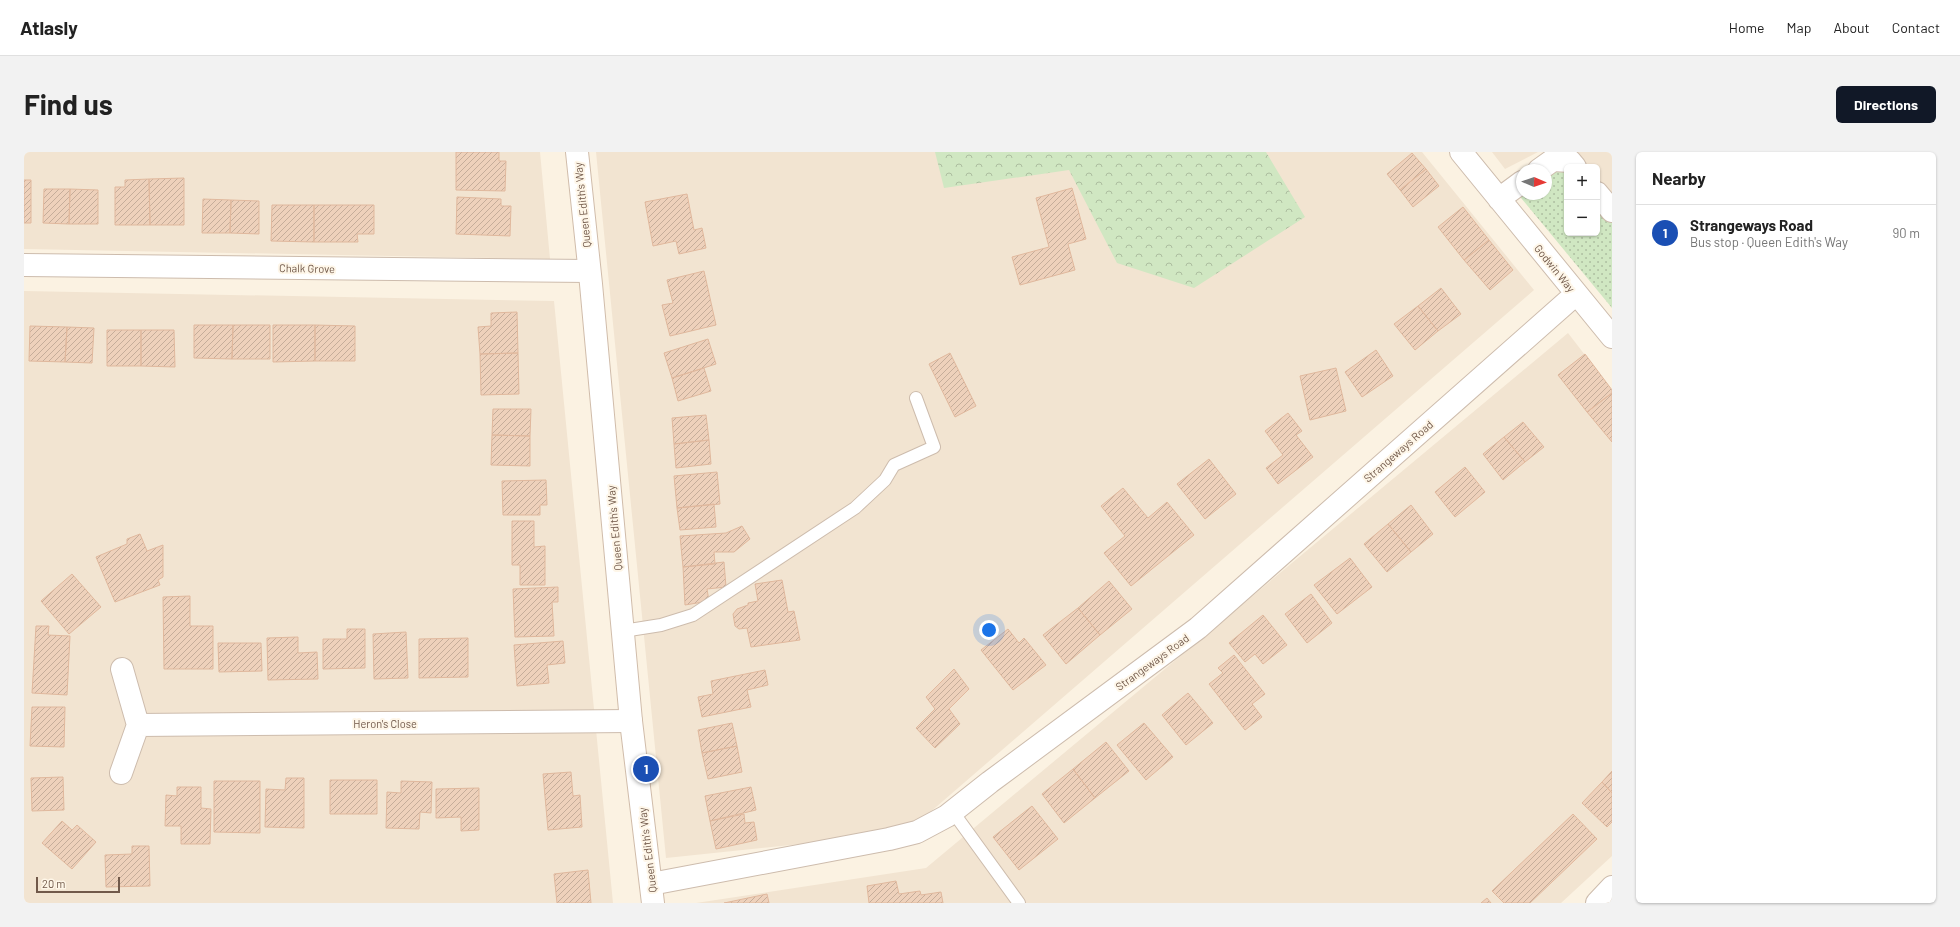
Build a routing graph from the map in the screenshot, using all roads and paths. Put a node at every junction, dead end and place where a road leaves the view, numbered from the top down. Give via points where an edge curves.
1 (577, 152) edge
2 (1461, 152) edge
3 (1547, 164) edge
4 (1572, 164) edge
5 (1516, 186) edge
6 (1600, 197) edge
7 (1499, 199) junction
8 (1612, 211) edge
9 (24, 265) edge
10 (589, 271) junction
11 (1576, 294) junction
12 (1612, 337) edge
13 (916, 398) dead end
14 (623, 630) junction
15 (122, 669) dead end
16 (632, 721) junction
17 (138, 725) junction
18 (121, 774) dead end
19 (952, 812) junction
20 (1612, 887) edge
21 (652, 894) edge
22 (1019, 903) edge
23 (1597, 903) edge

1 - 10 street, Queen Edith's Way
2 - 7 street, Godwin Way
3 - 4 street via 1553,160 1570,161
5 - 7 street
6 - 8 street
7 - 11 street, Godwin Way
9 - 10 street, Chalk Grove
10 - 14 street, Queen Edith's Way
11 - 12 street, Godwin Way
11 - 19 street, Strangeways Road via 1198,628
13 - 14 lane via 934,447 894,465 885,480 855,508 693,615 662,625
14 - 16 street, Queen Edith's Way
15 - 17 street
16 - 17 street, Heron's Close
16 - 21 street, Queen Edith's Way
17 - 18 street
19 - 21 street, Strangeways Road via 917,832
19 - 22 lane
20 - 23 street

